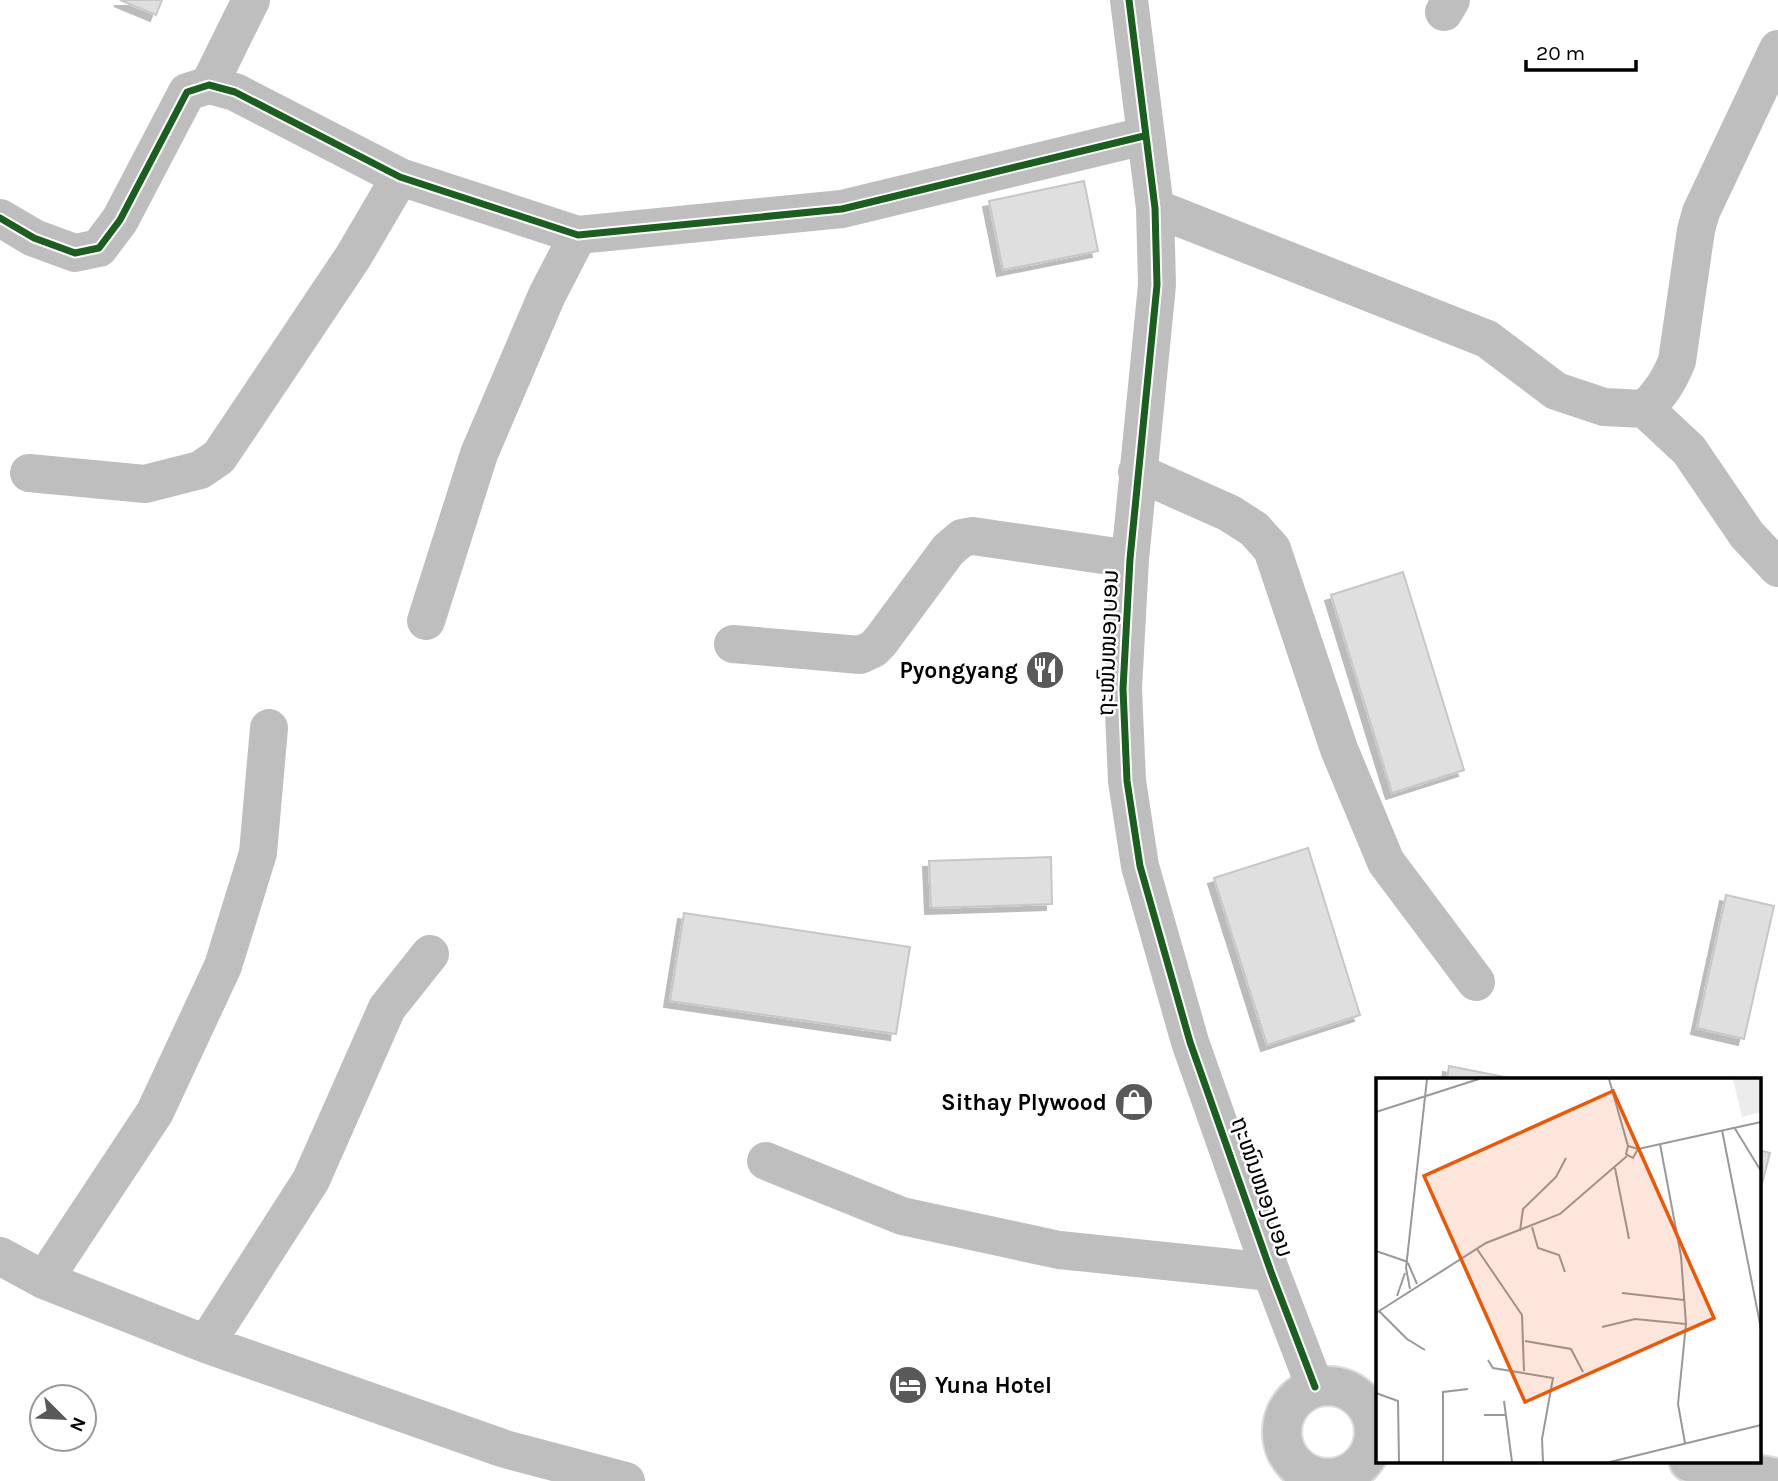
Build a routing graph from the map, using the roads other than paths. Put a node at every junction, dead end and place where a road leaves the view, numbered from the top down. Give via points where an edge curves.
1 (251, 0) edge
2 (1129, 0) edge
3 (1778, 49) edge
4 (209, 85) junction
5 (1144, 136) junction
6 (400, 177) junction
7 (1155, 208) junction
8 (0, 218) edge
9 (578, 235) junction
10 (1645, 409) junction
11 (1137, 472) junction
12 (30, 473) dead end
13 (1130, 559) junction
14 (1778, 568) edge
15 (426, 621) dead end
16 (733, 644) dead end
17 (270, 728) dead end
18 (430, 954) dead end
19 (1476, 982) dead end
20 (766, 1161) dead end
21 (0, 1256) edge
22 (1271, 1272) junction
23 (44, 1280) junction
24 (206, 1344) junction
25 (1315, 1387) junction
26 (1376, 1421) edge
27 (1700, 1464) edge
28 (1778, 1478) edge
29 (1324, 1480) edge
30 (626, 1481) edge

1 - 4 street
2 - 5 street, ຖະໜົນໜອງບອນ
3 - 10 street via 1701,212 1677,361 1660,395
4 - 6 street via 235,92
4 - 8 street via 187,92 120,220 99,248 75,253 34,238
5 - 7 street, ຖະໜົນໜອງບອນ
5 - 9 street via 842,209
6 - 9 street
6 - 12 street via 353,257 219,457 201,470 145,484
7 - 10 street via 1487,339 1556,391 1604,407
7 - 11 street, ຖະໜົນໜອງບອນ via 1157,285
9 - 15 street via 547,295 479,454
10 - 14 street via 1689,450 1747,536
11 - 13 street, ຖະໜົນໜອງບອນ
11 - 19 street via 1229,513 1254,529 1272,549 1339,749 1386,862
13 - 16 street via 962,538 873,649 860,655
13 - 22 street, ຖະໜົນໜອງບອນ via 1124,689 1127,780 1140,866 1190,1042
17 - 23 street via 258,853 223,966 155,1112
18 - 24 street via 387,1008 310,1180
20 - 22 street via 902,1216 1059,1251
21 - 23 street
22 - 25 street, ຖະໜົນໜອງບອນ
23 - 24 street
24 - 30 street via 505,1449
25 - 26 street via 1330,1384 1358,1395
25 - 29 street via 1300,1394 1290,1406 1282,1437 1286,1453 1296,1465
26 - 29 street via 1372,1450 1364,1462 1339,1478
27 - 28 street

